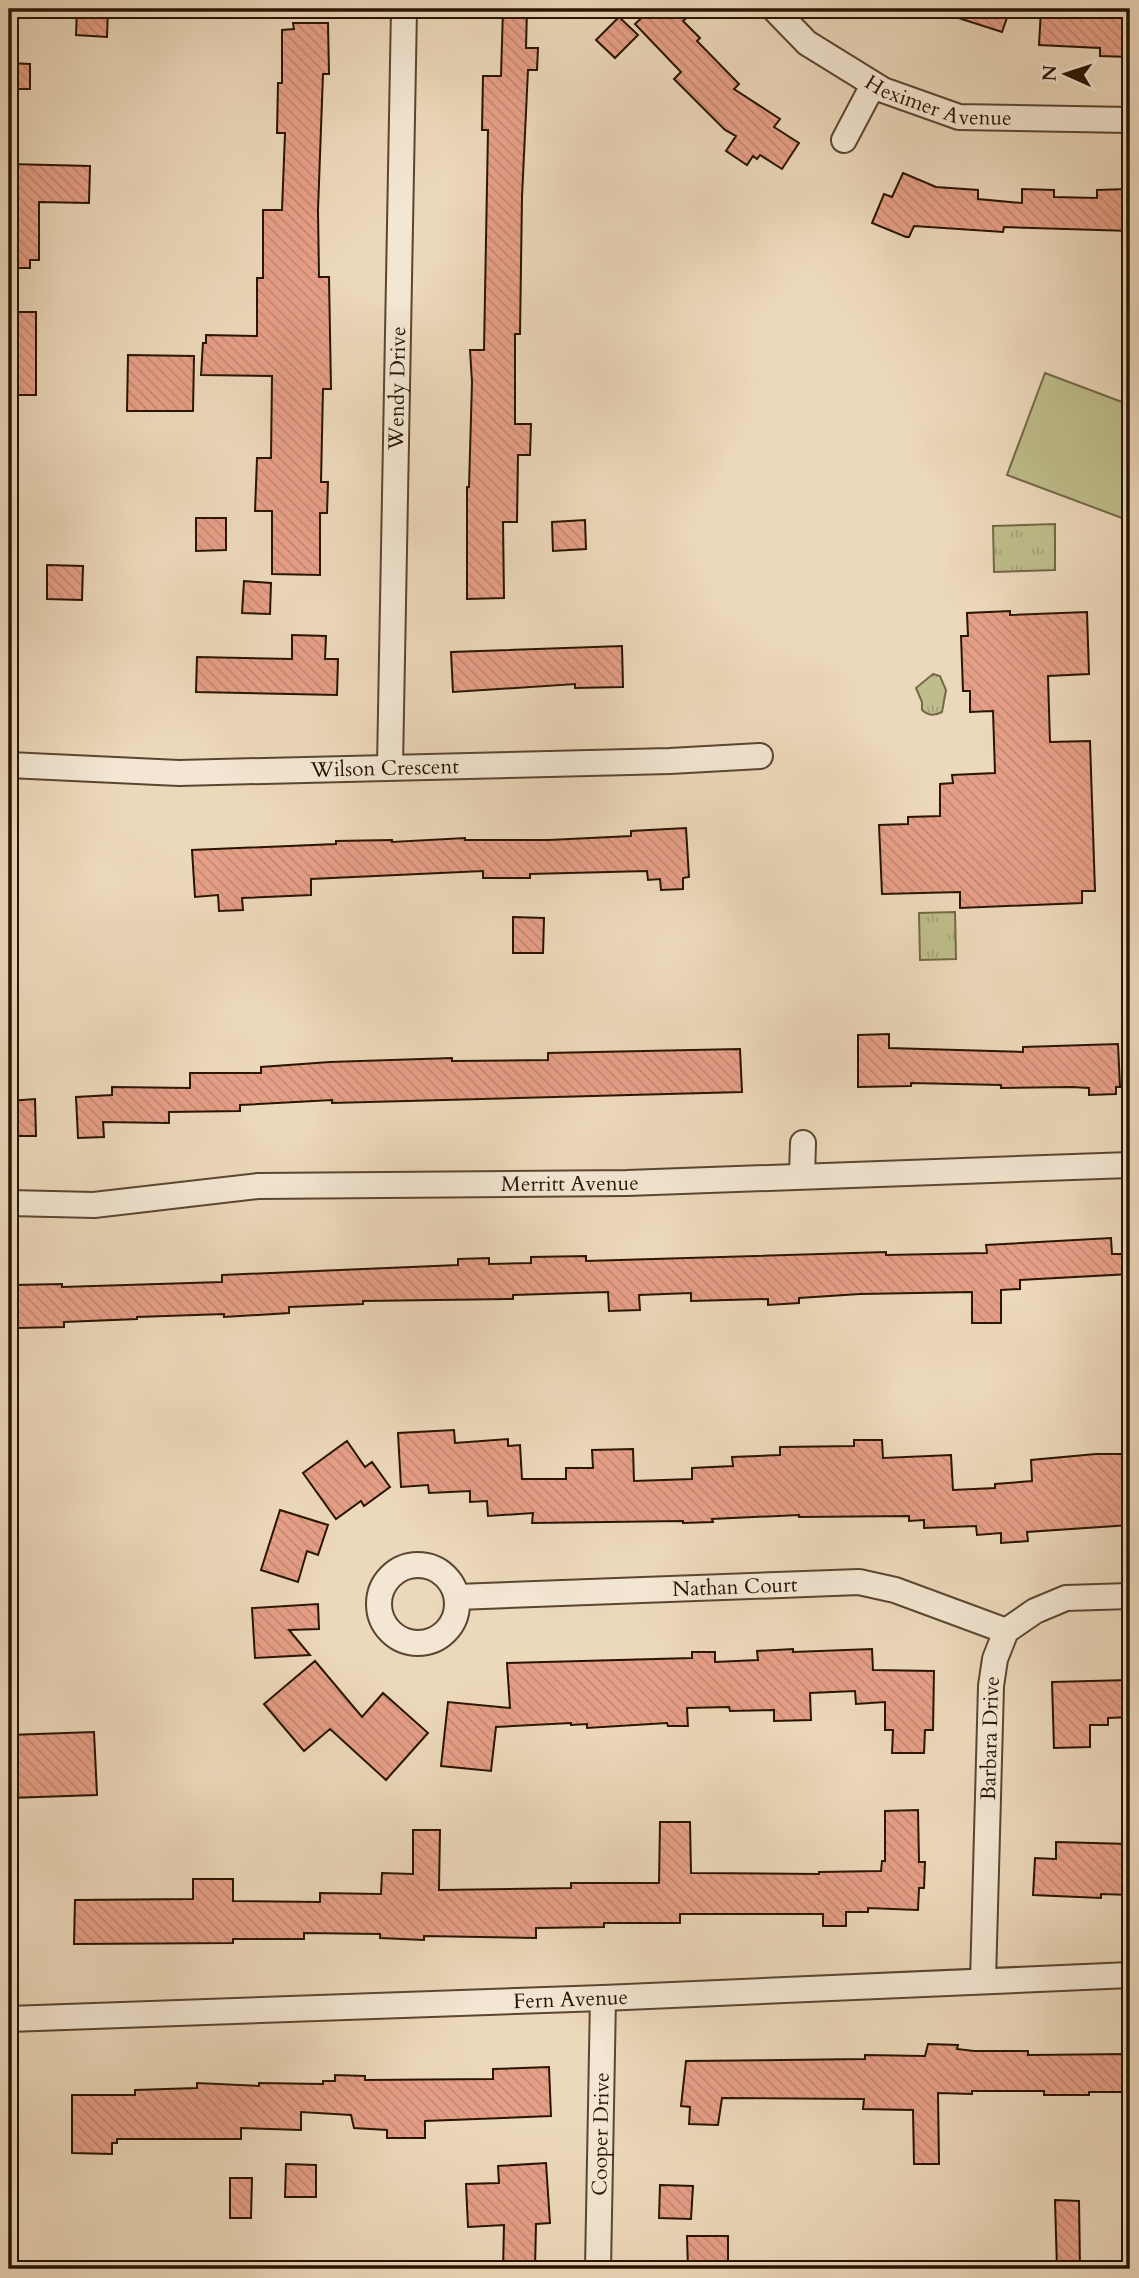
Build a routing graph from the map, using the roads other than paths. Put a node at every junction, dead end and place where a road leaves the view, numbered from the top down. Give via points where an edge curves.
1 (404, 9) edge
2 (774, 9) edge
3 (873, 85) junction
4 (1130, 120) edge
5 (844, 141) dead end
6 (760, 756) dead end
7 (9, 765) edge
8 (390, 766) junction
9 (803, 1143) dead end
10 (1130, 1165) edge
11 (802, 1175) junction
12 (9, 1203) edge
13 (1130, 1596) edge
14 (457, 1597) dead end
15 (1006, 1631) junction
16 (1130, 1975) edge
17 (983, 1981) junction
18 (603, 1998) junction
19 (9, 2019) edge
20 (598, 2269) edge

1 - 8 street, Wendy Drive
2 - 3 street, Heximer Avenue via 807,43
3 - 4 street, Heximer Avenue via 959,117
3 - 5 street
6 - 8 street, Wilson Crescent
7 - 8 street, Wilson Crescent via 179,774
9 - 11 street
10 - 11 street, Merritt Avenue
11 - 12 street, Merritt Avenue via 627,1183 258,1186 94,1205
13 - 15 street via 1066,1598
14 - 15 street, Nathan Court via 859,1582 895,1590
15 - 17 street, Barbara Drive via 991,1686
16 - 17 street, Fern Avenue
17 - 18 street, Fern Avenue
18 - 19 street, Fern Avenue
18 - 20 street, Cooper Drive

